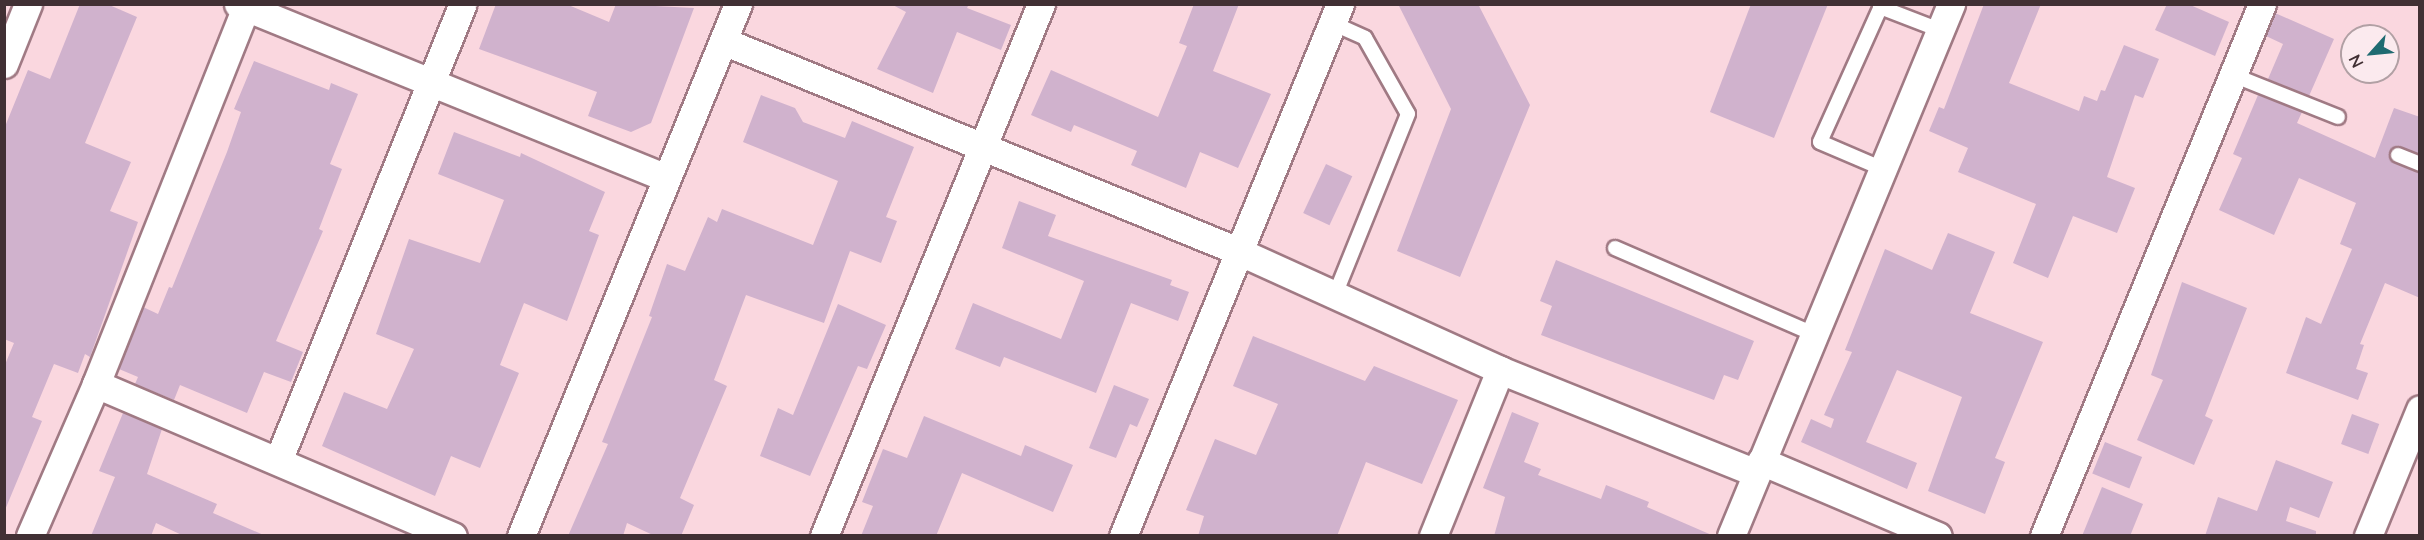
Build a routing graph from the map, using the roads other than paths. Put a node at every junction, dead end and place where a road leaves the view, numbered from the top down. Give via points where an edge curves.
1 (28, 4) edge
2 (463, 4) edge
3 (738, 4) edge
4 (1041, 4) edge
5 (1951, 4) edge
6 (2262, 4) edge
7 (243, 6) edge
8 (1881, 6) edge
9 (1336, 14) edge
10 (1940, 30) junction
11 (723, 41) junction
12 (4, 63) edge
13 (2233, 75) junction
14 (430, 84) junction
15 (2338, 117) dead end
16 (983, 147) junction
17 (2398, 155) dead end
18 (2420, 164) edge
19 (1882, 169) junction
20 (665, 177) junction
21 (1615, 248) dead end
22 (1238, 251) junction
23 (1335, 295) junction
24 (1814, 334) junction
25 (1500, 370) junction
26 (96, 384) junction
27 (2420, 409) edge
28 (278, 461) junction
29 (1759, 467) junction
30 (30, 536) edge
31 (453, 536) edge
32 (520, 536) edge
33 (824, 536) edge
34 (1123, 536) edge
35 (1433, 536) edge
36 (1731, 536) edge
37 (1938, 536) edge
38 (2044, 536) edge
39 (2368, 536) edge

1 - 12 street
2 - 14 street
3 - 11 street
4 - 16 street
5 - 10 street
6 - 13 street
7 - 14 street
7 - 26 street
8 - 10 lane
8 - 19 lane via 1820,142
9 - 22 street
9 - 23 lane via 1365,38 1408,114
10 - 19 street
11 - 16 street
11 - 20 street
13 - 15 lane
13 - 38 street
14 - 20 street
14 - 28 street
16 - 22 street
16 - 33 street
17 - 18 lane
19 - 24 street
20 - 32 street
21 - 24 lane
22 - 23 street
22 - 34 street
23 - 25 street
24 - 29 street
25 - 29 street
25 - 35 street
26 - 28 street
26 - 30 street
27 - 39 street
28 - 31 street
29 - 36 street
29 - 37 street

